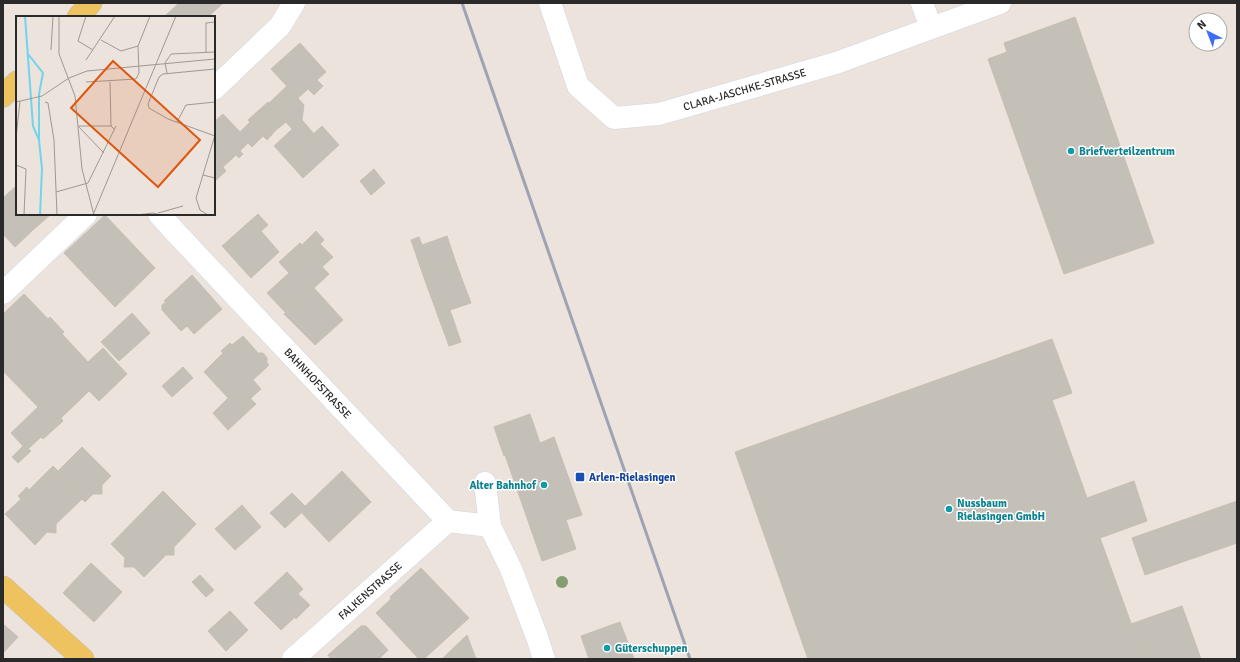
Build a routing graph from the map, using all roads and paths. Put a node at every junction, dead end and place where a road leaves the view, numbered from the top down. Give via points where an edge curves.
1 (91, 3) edge
2 (294, 3) edge
3 (550, 3) edge
4 (922, 3) edge
5 (1000, 3) edge
6 (79, 16) edge
7 (931, 28) junction
8 (16, 83) edge
9 (215, 88) edge
10 (3, 96) edge
11 (85, 215) edge
12 (160, 215) edge
13 (3, 293) edge
14 (485, 483) dead end
15 (448, 521) junction
16 (490, 526) junction
17 (3, 587) edge
18 (83, 659) edge
19 (292, 659) edge
20 (544, 659) edge

1 - 6 main road
2 - 9 street via 280,26
3 - 7 street, CLARA-JASCHKE-STRASSE via 578,86 614,118 659,114 836,63
4 - 7 street
5 - 7 street, CLARA-JASCHKE-STRASSE
8 - 10 main road
11 - 13 street
12 - 15 street, BAHNHOFSTRASSE
14 - 16 street
15 - 16 street
15 - 19 street, FALKENSTRASSE
16 - 20 street via 511,569
17 - 18 main road

